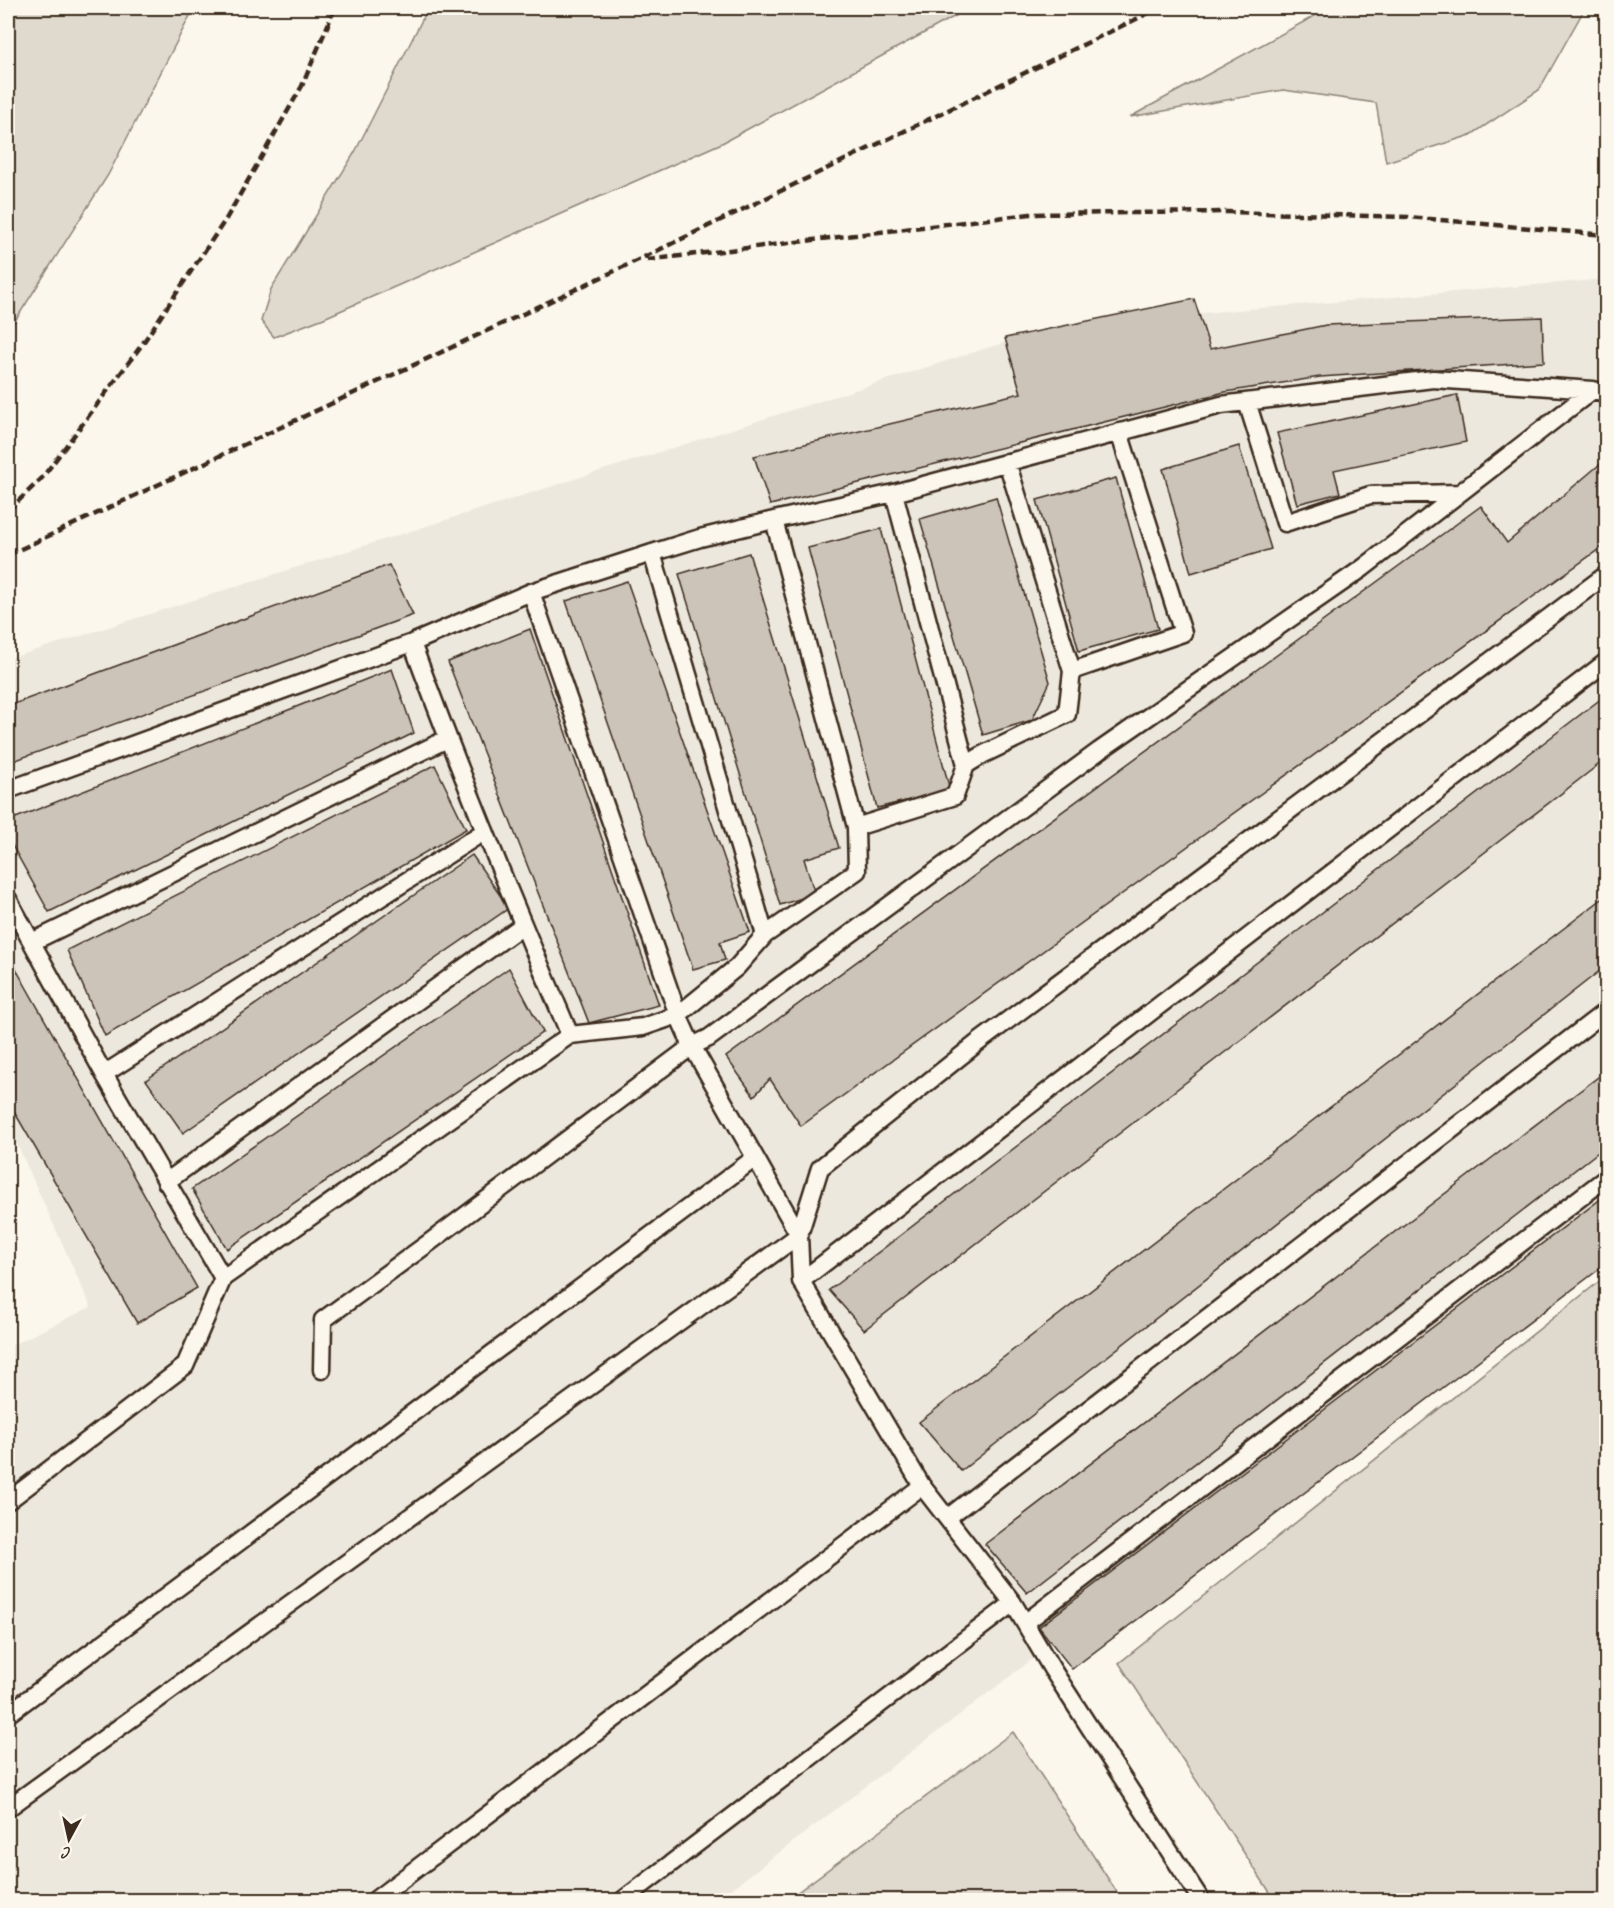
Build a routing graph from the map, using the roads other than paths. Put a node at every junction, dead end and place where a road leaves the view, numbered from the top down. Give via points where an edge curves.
1 (1600, 392) edge
2 (1247, 402) junction
3 (1119, 432) junction
4 (1007, 462) junction
5 (894, 493) junction
6 (1459, 493) junction
7 (774, 519) junction
8 (652, 553) junction
9 (1606, 575) edge
10 (531, 592) junction
11 (412, 643) junction
12 (1606, 662) edge
13 (1072, 671) junction
14 (447, 739) junction
15 (966, 765) junction
16 (8, 790) edge
17 (856, 827) junction
18 (485, 831) junction
19 (8, 899) edge
20 (523, 925) junction
21 (765, 935) junction
22 (32, 942) junction
23 (1606, 1011) edge
24 (678, 1015) junction
25 (570, 1035) junction
26 (692, 1046) junction
27 (104, 1074) junction
28 (755, 1158) junction
29 (1606, 1178) edge
30 (166, 1182) junction
31 (799, 1235) junction
32 (223, 1278) junction
33 (801, 1281) junction
34 (322, 1370) dead end
35 (922, 1486) junction
36 (8, 1502) edge
37 (947, 1518) junction
38 (1013, 1603) junction
39 (1024, 1623) junction
40 (8, 1714) edge
41 (8, 1808) edge
42 (375, 1900) edge
43 (623, 1900) edge
44 (1201, 1900) edge

1 - 2 lane via 1433,379
1 - 6 lane
2 - 3 lane via 1221,405
2 - 6 lane via 1285,524 1370,495
3 - 4 lane
3 - 13 lane via 1183,633
4 - 5 lane
4 - 13 lane
5 - 7 lane
5 - 15 lane
6 - 26 lane via 1363,568 1099,751 709,1038
7 - 8 lane
7 - 17 lane
8 - 10 lane
8 - 21 lane
9 - 31 lane via 976,1044 820,1168
10 - 11 lane
10 - 24 lane
11 - 14 lane
11 - 16 lane
12 - 33 lane
13 - 15 lane via 1067,714
14 - 18 lane
14 - 22 lane
15 - 17 lane via 955,796
17 - 21 lane via 857,871
18 - 20 lane
18 - 27 lane
19 - 22 lane
20 - 25 lane
20 - 30 lane
21 - 24 lane via 737,967
22 - 27 lane
23 - 37 lane
24 - 25 lane via 643,1027
24 - 26 lane
25 - 32 lane
26 - 28 lane
26 - 34 lane via 323,1320
27 - 30 lane
28 - 31 lane
28 - 40 lane
29 - 39 lane
30 - 32 lane
31 - 33 lane
31 - 41 lane
32 - 36 lane via 185,1366
33 - 35 lane
35 - 37 lane
35 - 42 lane
37 - 38 lane
38 - 39 lane
38 - 43 lane
39 - 44 lane

